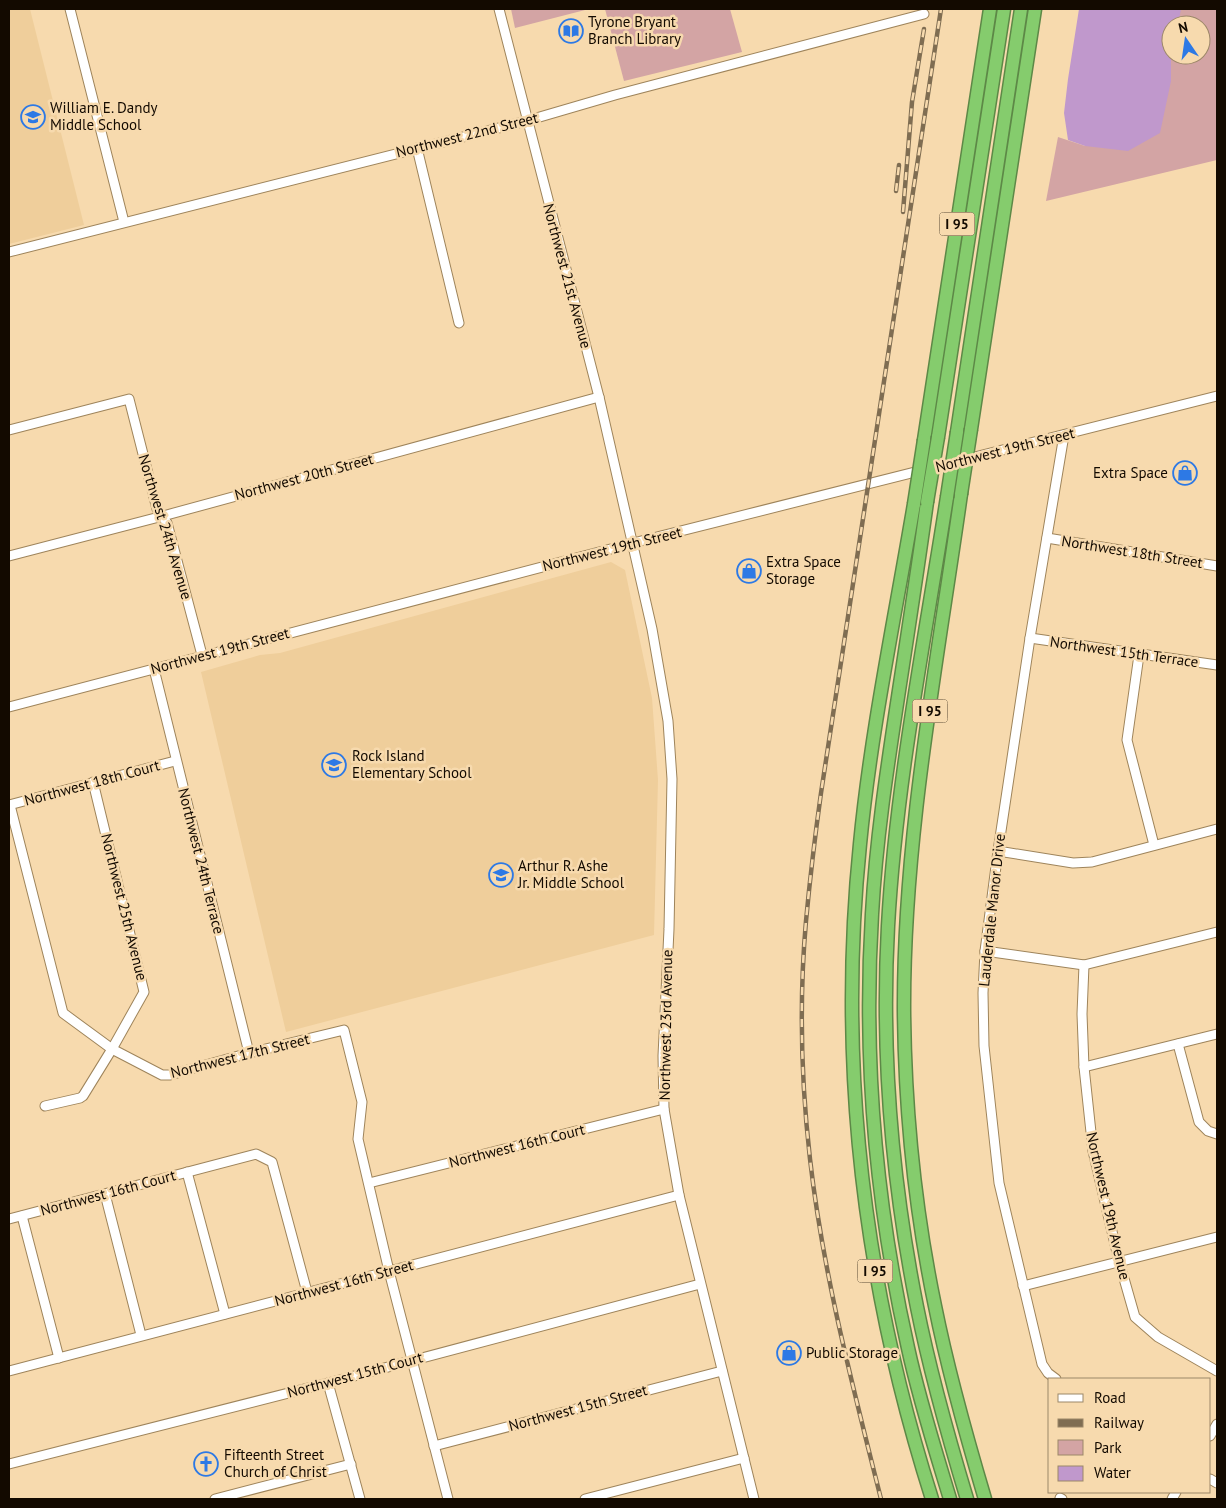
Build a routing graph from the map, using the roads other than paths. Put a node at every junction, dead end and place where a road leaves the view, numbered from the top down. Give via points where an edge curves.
1 (70, 9) edge
2 (499, 9) edge
3 (990, 9) edge
4 (1004, 9) edge
5 (1021, 9) edge
6 (1035, 9) edge
7 (924, 14) dead end
8 (526, 121) junction
9 (417, 148) junction
10 (124, 222) junction
11 (9, 252) edge
12 (459, 323) dead end
13 (1217, 396) edge
14 (599, 397) junction
15 (9, 430) edge
16 (1064, 436) junction
17 (163, 516) junction
18 (1047, 538) junction
19 (632, 544) junction
20 (9, 556) edge
21 (1217, 566) edge
22 (1030, 638) junction
23 (1139, 654) junction
24 (202, 655) junction
25 (1217, 665) edge
26 (154, 669) junction
27 (9, 707) edge
28 (175, 761) junction
29 (93, 782) junction
30 (9, 805) edge
31 (1217, 829) edge
32 (1154, 845) junction
33 (998, 851) junction
34 (1217, 932) edge
35 (985, 951) junction
36 (1084, 965) junction
37 (1217, 1034) edge
38 (852, 1038) junction
39 (1178, 1044) junction
40 (112, 1049) junction
41 (250, 1053) junction
42 (1084, 1067) junction
43 (45, 1106) dead end
44 (664, 1109) junction
45 (1217, 1134) edge
46 (878, 1160) junction
47 (187, 1172) junction
48 (914, 1172) junction
49 (369, 1183) junction
50 (104, 1194) junction
51 (679, 1195) junction
52 (22, 1216) junction
53 (9, 1219) edge
54 (1217, 1236) edge
55 (1120, 1261) junction
56 (389, 1270) junction
57 (700, 1284) junction
58 (1023, 1286) junction
59 (307, 1292) junction
60 (917, 1309) junction
61 (225, 1314) junction
62 (141, 1335) junction
63 (59, 1358) junction
64 (412, 1360) junction
65 (9, 1371) edge
66 (722, 1371) junction
67 (1217, 1371) edge
68 (1055, 1378) edge
69 (328, 1383) junction
70 (434, 1446) junction
71 (744, 1458) junction
72 (9, 1464) edge
73 (351, 1464) junction
74 (215, 1499) edge
75 (360, 1499) edge
76 (448, 1499) edge
77 (585, 1499) edge
78 (754, 1499) edge
79 (932, 1499) edge
80 (950, 1499) edge
81 (968, 1499) edge
82 (985, 1499) edge

1 - 10 street
2 - 8 street, Northwest 21st Avenue
3 - 38 highway, I 95, bridge via 863,816 854,929
4 - 46 highway, bridge via 885,778 874,878 870,951 871,1079
5 - 60 highway, bridge via 892,865 887,956 891,1118 903,1228
6 - 48 highway, I 95, bridge via 918,796 908,902 904,1029
7 - 8 street, Northwest 22nd Street
8 - 9 street, Northwest 22nd Street
8 - 14 street, Northwest 21st Avenue
9 - 10 street, Northwest 22nd Street
9 - 12 street
10 - 11 street, Northwest 22nd Street
13 - 16 street, Northwest 19th Street
14 - 17 street, Northwest 20th Street
14 - 19 street, Northwest 21st Avenue
15 - 17 street, Northwest 24th Avenue via 128,399 157,509
16 - 18 street, Lauderdale Manor Drive
16 - 19 street, Northwest 19th Street
17 - 20 street, Northwest 20th Street
17 - 24 street, Northwest 24th Avenue
18 - 21 street, Northwest 18th Street
18 - 22 street, Lauderdale Manor Drive
19 - 24 street, Northwest 19th Street
19 - 44 street, Northwest 23rd Avenue via 652,629 668,721 672,779
22 - 23 street, Northwest 15th Terrace
22 - 33 street, Lauderdale Manor Drive
23 - 25 street, Northwest 15th Terrace
23 - 32 street via 1127,740
24 - 26 street, Northwest 19th Street
26 - 27 street, Northwest 19th Street
26 - 28 street, Northwest 24th Terrace
28 - 29 street, Northwest 18th Court
28 - 41 street, Northwest 24th Terrace
29 - 30 street, Northwest 18th Court
29 - 40 street, Northwest 25th Avenue via 144,992
30 - 40 street, Northwest 17th Street via 63,1013
31 - 32 street
32 - 33 street via 1092,862 1073,863
33 - 35 street, Lauderdale Manor Drive
34 - 36 street
35 - 36 street
35 - 58 street, Lauderdale Manor Drive via 984,1046 999,1183
36 - 42 street, Northwest 19th Avenue
37 - 39 street
38 - 46 highway
38 - 79 highway, I 95 via 859,1150 872,1258 900,1394
39 - 42 street
39 - 45 street via 1199,1122
40 - 41 street, Northwest 17th Street via 162,1074
40 - 43 street, Northwest 25th Avenue via 83,1096
41 - 49 street, Northwest 17th Street via 344,1030 362,1102 358,1139
42 - 55 street, Northwest 19th Avenue via 1092,1151
44 - 49 street, Northwest 16th Court
44 - 51 street, Northwest 23rd Avenue
46 - 80 highway via 888,1241 908,1349
47 - 50 street, Northwest 16th Court
47 - 59 street, Northwest 16th Court via 256,1154 272,1162
47 - 61 street
48 - 60 highway
48 - 82 highway, I 95 via 936,1314
49 - 56 street
50 - 52 street, Northwest 16th Court
50 - 62 street
51 - 56 street, Northwest 16th Street
51 - 57 street, Northwest 23rd Avenue
52 - 53 street, Northwest 16th Court
52 - 63 street
54 - 55 street
55 - 58 street
55 - 67 street, Northwest 19th Avenue via 1135,1317 1158,1337
56 - 59 street, Northwest 16th Street
56 - 64 street
57 - 64 street, Northwest 15th Court
57 - 66 street, Northwest 23rd Avenue
58 - 68 street, Lauderdale Manor Drive via 1042,1364
59 - 61 street, Northwest 16th Street
60 - 81 highway via 942,1416
61 - 62 street, Northwest 16th Street
62 - 63 street, Northwest 16th Street
63 - 65 street, Northwest 16th Street
64 - 69 street, Northwest 15th Court
64 - 70 street
66 - 70 street, Northwest 15th Street
66 - 71 street, Northwest 23rd Avenue
69 - 72 street, Northwest 15th Court
69 - 73 street
70 - 76 street
71 - 77 street
71 - 78 street, Northwest 23rd Avenue
73 - 74 street
73 - 75 street

